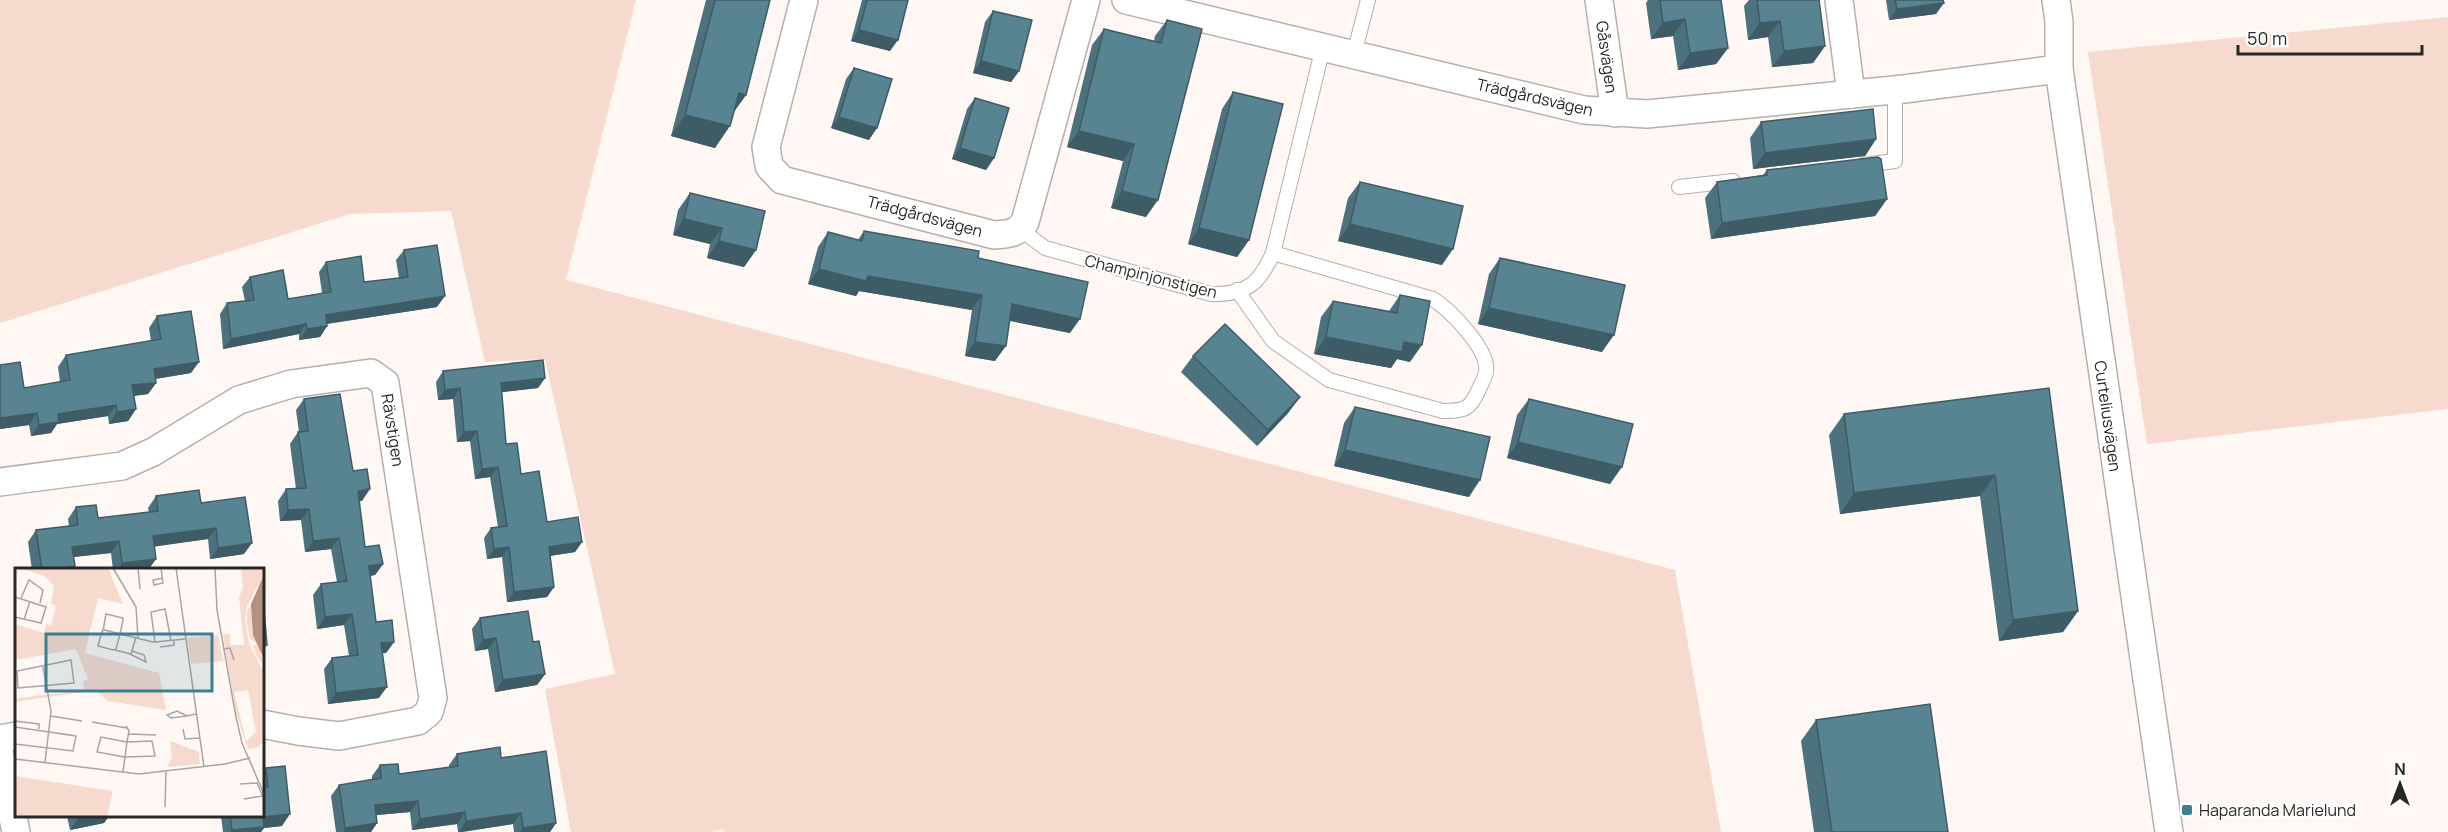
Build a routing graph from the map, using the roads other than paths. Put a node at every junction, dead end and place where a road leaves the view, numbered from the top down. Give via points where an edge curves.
1 (804, 0) edge
2 (1086, 0) edge
3 (1126, 0) edge
4 (1368, 0) edge
5 (1599, 0) edge
6 (1839, 0) edge
7 (2056, 0) edge
8 (1323, 46) junction
9 (1354, 54) junction
10 (2059, 69) junction
11 (1895, 90) junction
12 (1851, 94) junction
13 (1615, 113) junction
14 (1849, 167) edge
15 (1747, 179) edge
16 (1679, 187) dead end
17 (1020, 229) junction
18 (1273, 253) junction
19 (1237, 290) junction
20 (0, 482) edge
21 (264, 724) edge
22 (15, 736) edge
23 (0, 739) edge
24 (0, 756) edge
25 (16, 832) edge
26 (2169, 832) edge

1 - 17 street, Trädgårdsvägen via 766,147 769,166 782,180 994,235 1012,234
2 - 17 street via 1029,214
3 - 8 street, Trädgårdsvägen
4 - 9 lane
5 - 13 street, Gåsvägen
6 - 12 street
7 - 10 street, Curteliusvägen via 2060,22
8 - 9 street, Trädgårdsvägen
8 - 18 lane, Champinjonstigen
9 - 13 street, Trädgårdsvägen via 1584,110
10 - 11 street, Trädgårdsvägen
10 - 26 street, Curteliusvägen
11 - 12 street, Trädgårdsvägen
11 - 14 lane via 1895,161
12 - 13 street, Trädgårdsvägen via 1647,114
15 - 16 lane
17 - 19 lane, Champinjonstigen via 1045,248 1211,294
18 - 19 lane, Champinjonstigen via 1261,278
18 - 19 lane via 1433,299 1445,307 1485,355 1486,371 1473,404 1460,411 1443,411 1329,380 1273,341
20 - 21 street, Rävstigen via 122,466 153,452 239,400 291,384 371,373 385,383 433,698 429,712 418,721 339,736
22 - 23 street
24 - 25 street

